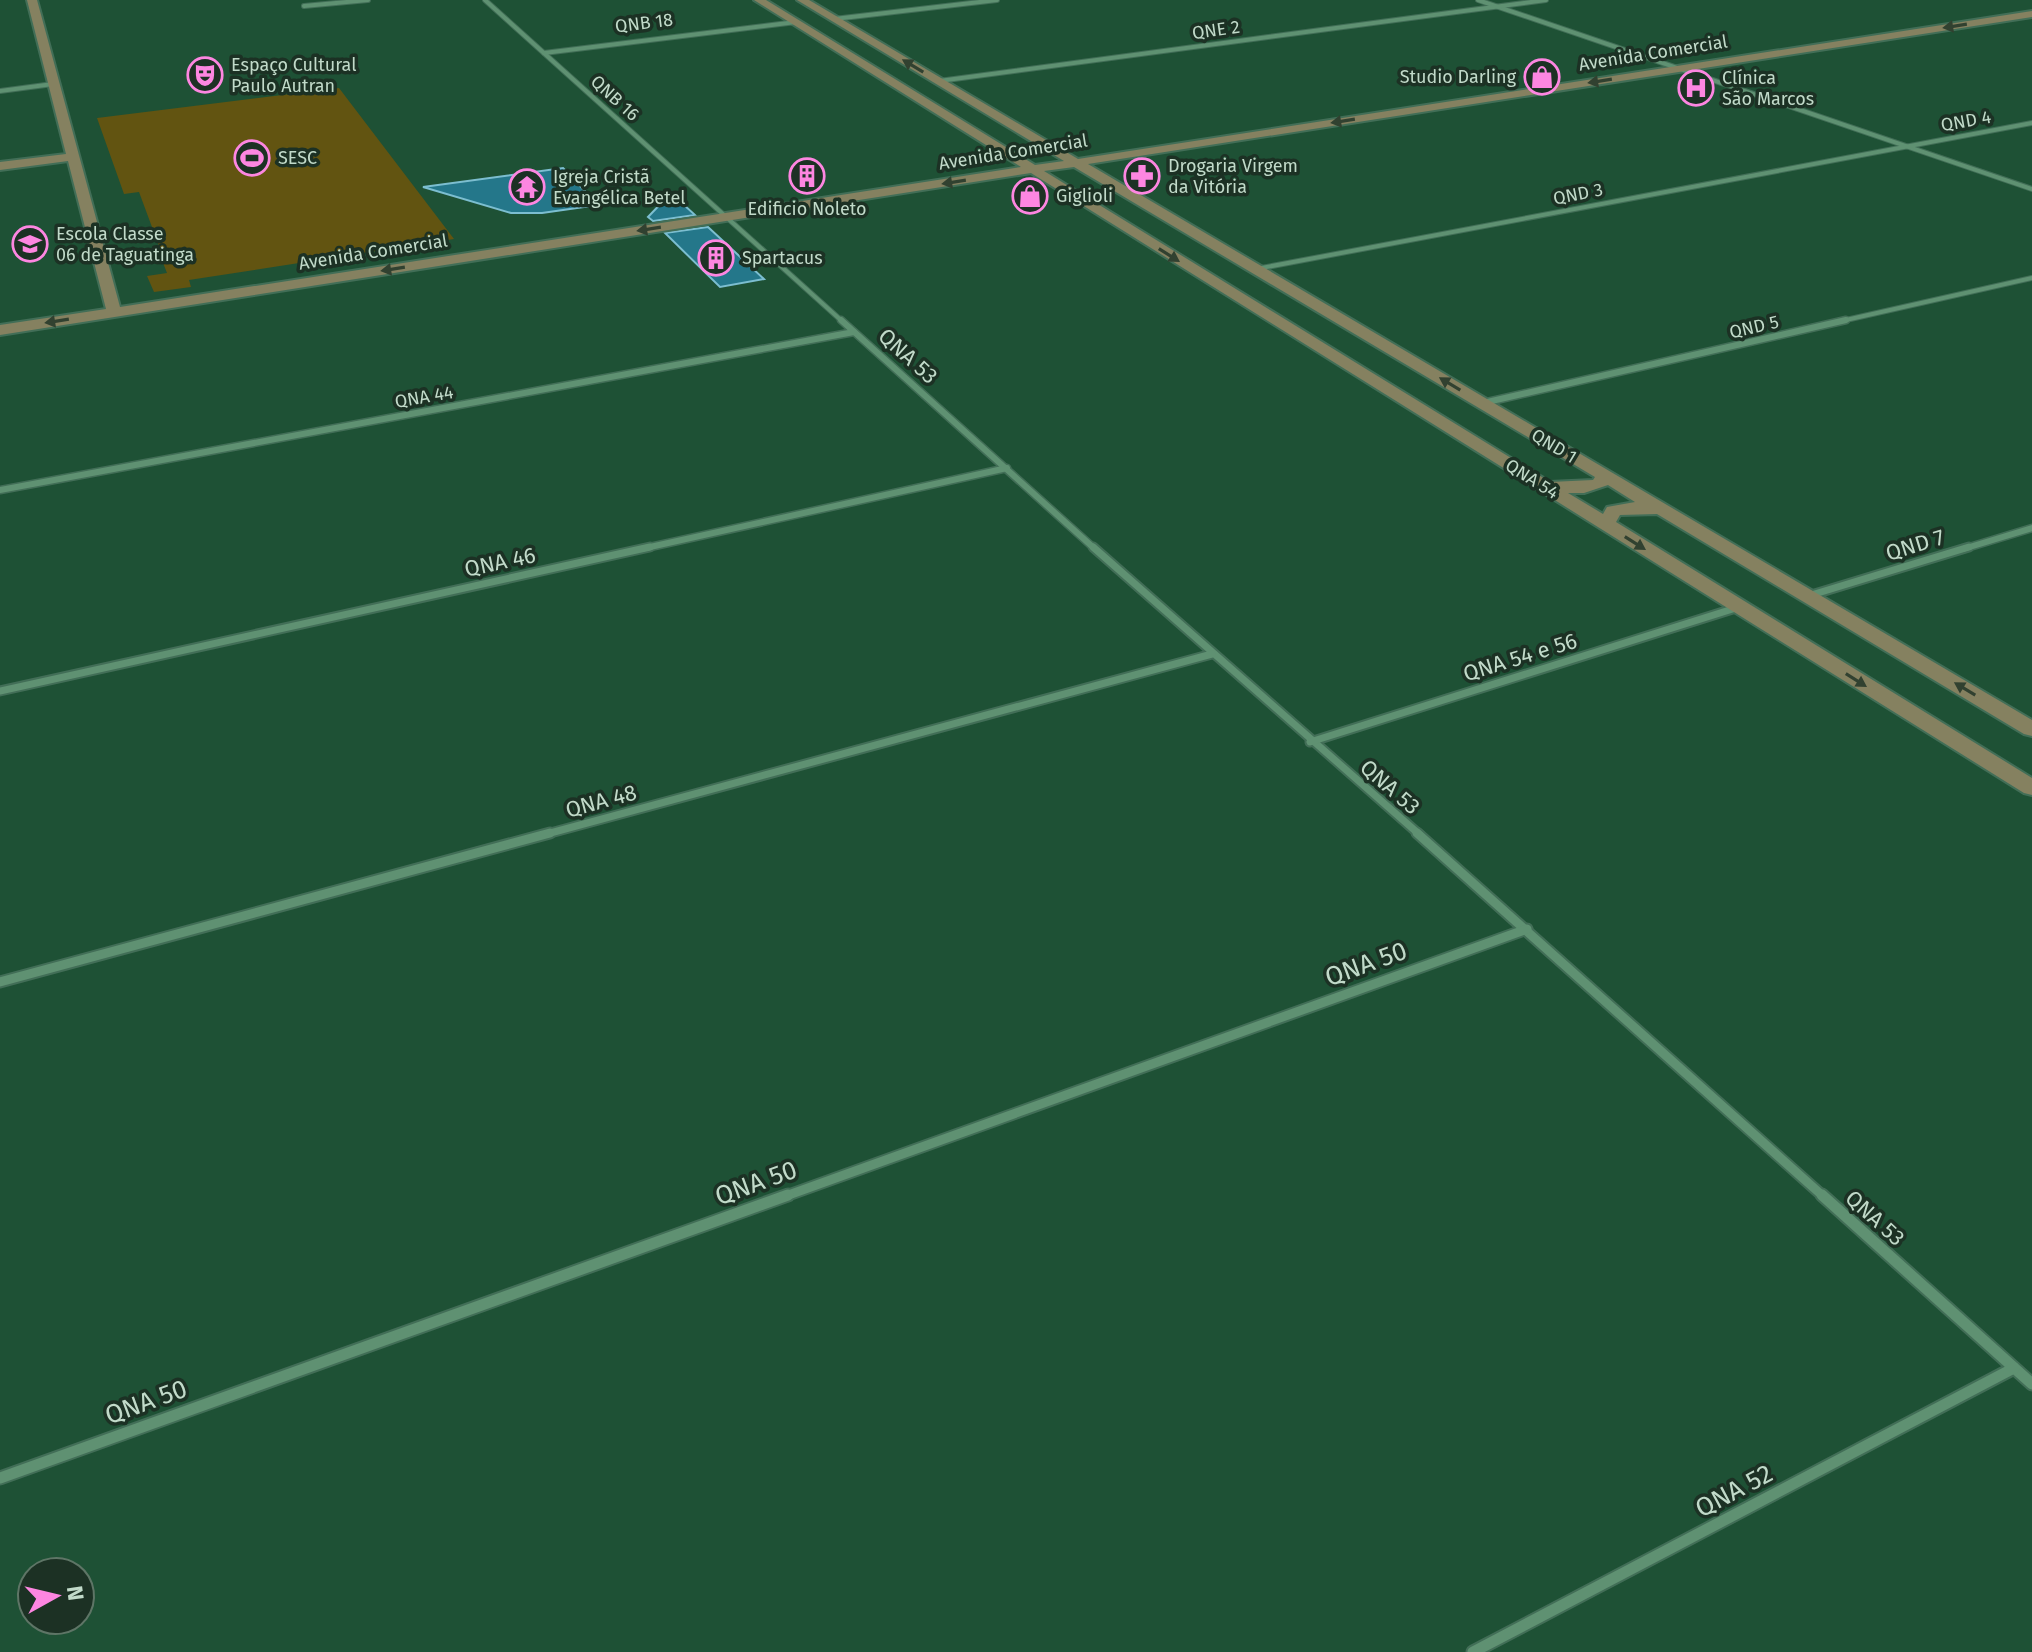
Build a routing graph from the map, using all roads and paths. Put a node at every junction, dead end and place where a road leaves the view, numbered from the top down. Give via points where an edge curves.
1 (32, 0) edge
2 (368, 0) edge
3 (485, 0) edge
4 (759, 0) edge
5 (802, 0) edge
6 (997, 0) edge
7 (1478, 0) edge
8 (1546, 0) edge
9 (304, 6) dead end
10 (1498, 7) junction
11 (2032, 14) edge
12 (834, 19) junction
13 (796, 22) junction
14 (544, 53) junction
15 (1677, 69) junction
16 (53, 84) junction
17 (944, 84) junction
18 (0, 91) edge
19 (908, 93) junction
20 (2032, 123) edge
21 (1905, 146) junction
22 (73, 157) junction
23 (1077, 162) junction
24 (0, 166) edge
25 (1031, 170) junction
26 (2032, 189) edge
27 (726, 217) junction
28 (1176, 221) junction
29 (1126, 229) junction
30 (1256, 269) junction
31 (2032, 278) edge
32 (114, 312) junction
33 (0, 330) edge
34 (854, 332) junction
35 (1483, 403) junction
36 (1007, 468) junction
37 (1605, 475) junction
38 (1545, 487) junction
39 (0, 490) edge
40 (1662, 509) junction
41 (1605, 524) junction
42 (2032, 528) edge
43 (1808, 596) junction
44 (1740, 607) junction
45 (1212, 654) junction
46 (0, 691) edge
47 (2032, 729) edge
48 (1310, 742) junction
49 (2032, 788) edge
50 (1527, 929) junction
51 (0, 982) edge
52 (2014, 1368) junction
53 (2032, 1384) edge
54 (0, 1478) edge
55 (1473, 1652) edge

1 - 16 main road
2 - 9 street
3 - 14 street, QNB 16
4 - 13 main road
5 - 12 main road, QND 1
6 - 12 street
7 - 10 street
8 - 10 street, QNE 2
10 - 15 street
10 - 17 street, QNE 2
11 -> 15 main road, Avenida Comercial
17 -> 12 main road, QND 1
13 - 14 street, QNB 18
13 - 19 main road
14 - 27 street, QNB 16
15 - 21 street
15 -> 23 main road, Avenida Comercial
16 - 18 street
16 - 22 main road
17 - 19 main road via 935,92
17 - 23 main road, QND 1
19 - 25 main road
20 - 21 street, QND 4
21 - 26 street
21 - 30 street, QND 3
22 - 24 main road
22 - 32 main road
23 - 25 main road, Avenida Comercial
23 - 28 main road, QND 1
25 -> 27 main road, Avenida Comercial
25 - 29 main road, QNA 54
27 -> 32 main road, Avenida Comercial
27 - 34 street, QNA 53
28 - 29 main road via 1143,221
28 - 30 main road, QND 1
29 -> 38 main road, QNA 54
35 -> 30 main road, QND 1
31 - 35 street, QND 5
32 -> 33 main road, Avenida Comercial
34 - 36 street, QNA 53
34 - 39 street, QNA 44
35 - 37 main road, QND 1
36 - 45 street, QNA 53
36 - 46 street, QNA 46
37 - 38 main road via 1600,484 1588,487
37 - 40 main road, QND 1
38 - 41 main road, QNA 54
40 - 41 main road via 1620,509 1611,512
40 - 43 main road, QND 1
41 -> 44 main road, QNA 54
42 - 43 street, QND 7
47 -> 43 main road, QND 1
44 - 48 street, QNA 54 e 56
44 -> 49 main road, QNA 54
45 - 48 street, QNA 53
45 - 51 street, QNA 48
48 - 50 street, QNA 53
50 - 52 street, QNA 53
50 - 54 street, QNA 50
52 - 53 street, QNA 53
52 - 55 street, QNA 52

